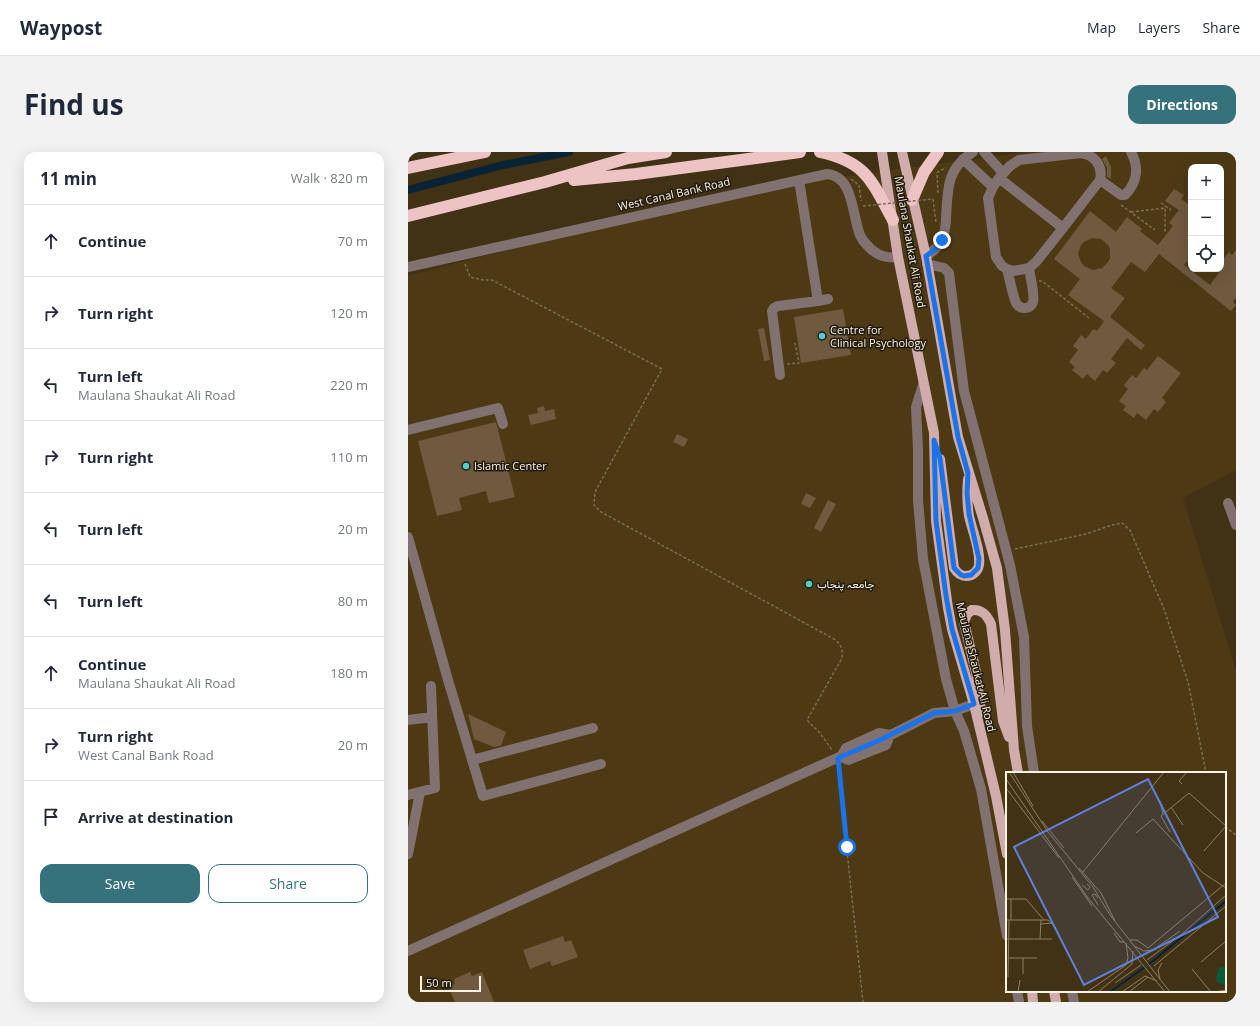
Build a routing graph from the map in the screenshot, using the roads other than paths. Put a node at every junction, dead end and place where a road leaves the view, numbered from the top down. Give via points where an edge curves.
1 (485, 152) edge
2 (666, 152) edge
3 (800, 152) edge
4 (820, 152) edge
5 (882, 152) edge
6 (902, 152) edge
7 (938, 152) edge
8 (973, 152) edge
9 (984, 152) edge
10 (1131, 152) edge
11 (964, 159) junction
12 (408, 168) edge
13 (1001, 175) junction
14 (800, 180) junction
15 (1100, 180) junction
16 (545, 182) junction
17 (993, 187) junction
18 (912, 200) junction
19 (408, 216) edge
20 (893, 220) junction
21 (1063, 228) junction
22 (898, 257) junction
23 (927, 260) junction
24 (408, 267) edge
25 (1029, 268) junction
26 (1007, 270) junction
27 (780, 370) road end
28 (923, 385) junction
29 (503, 424) dead end
30 (408, 430) edge
31 (934, 440) junction
32 (968, 473) junction
33 (1228, 503) dead end
34 (1236, 525) edge
35 (408, 537) edge
36 (431, 686) dead end
37 (974, 704) junction
38 (955, 711) junction
39 (432, 716) junction
40 (408, 720) edge
41 (593, 728) dead end
42 (984, 746) junction
43 (1014, 750) junction
44 (472, 760) junction
45 (601, 764) dead end
46 (1018, 772) edge
47 (1034, 772) edge
48 (420, 792) junction
49 (408, 795) edge
50 (1006, 849) edge
51 (408, 854) edge
52 (1006, 930) edge
53 (408, 951) edge
54 (1017, 992) edge
55 (1032, 992) edge
56 (1054, 992) edge
57 (1072, 992) edge
58 (1019, 1002) edge
59 (1033, 1002) edge
60 (1056, 1002) edge
61 (1074, 1002) edge

1 - 12 highway
2 - 16 highway via 628,158
3 - 16 highway via 636,174
4 - 20 highway via 857,166 872,182
5 - 20 main road, Maulana Shaukat Ali Road
6 - 18 main road, Maulana Shaukat Ali Road
7 - 18 highway via 924,172
8 - 11 street
9 - 13 street
10 - 15 street via 1136,173 1132,186 1125,195 1121,195
11 - 17 street
11 - 23 street via 951,174 945,231 937,248
13 - 15 street via 1019,160 1081,153 1092,156 1097,161 1102,174
13 - 17 street
13 - 21 street
14 - 22 street, West Canal Bank Road via 827,174 840,178 850,195 864,243 878,254 888,258
14 - 24 street, West Canal Bank Road
14 - 27 street via 823,300 774,308 772,311
15 - 21 street
16 - 19 highway
17 - 26 street via 988,198 996,258
18 - 23 main road, Maulana Shaukat Ali Road
20 - 22 main road, Maulana Shaukat Ali Road
21 - 25 street
22 - 28 main road, Maulana Shaukat Ali Road
23 - 32 main road, Maulana Shaukat Ali Road via 958,437
23 - 47 street via 949,273 964,391 1006,551 1024,637 1027,726
25 - 26 street
25 - 26 street via 1034,300 1030,306 1023,308 1016,304
28 - 31 main road, Maulana Shaukat Ali Road
28 - 38 street via 916,407 918,500 923,559 946,679
29 - 30 street via 498,408
31 - 32 main road via 940,458 954,568 964,576 974,573 979,564 969,514
31 - 37 main road, Maulana Shaukat Ali Road via 936,521 946,596 952,629
32 - 43 main road, Maulana Shaukat Ali Road via 997,568 1005,630
33 - 34 street
35 - 44 street
36 - 39 street
37 - 38 street
37 - 42 main road, Maulana Shaukat Ali Road
38 - 52 street via 964,731 981,789
38 - 53 street via 934,713 890,735 886,745 848,760 839,757
39 - 40 street
39 - 48 street via 435,788
41 - 44 street
42 - 43 main road via 976,672 964,622 972,610 980,610 991,624 1003,721
42 - 50 main road, Maulana Shaukat Ali Road
43 - 46 main road, Maulana Shaukat Ali Road
44 - 45 street via 483,796
48 - 49 street
48 - 51 street
54 - 58 street
55 - 59 main road
56 - 60 main road
57 - 61 street

